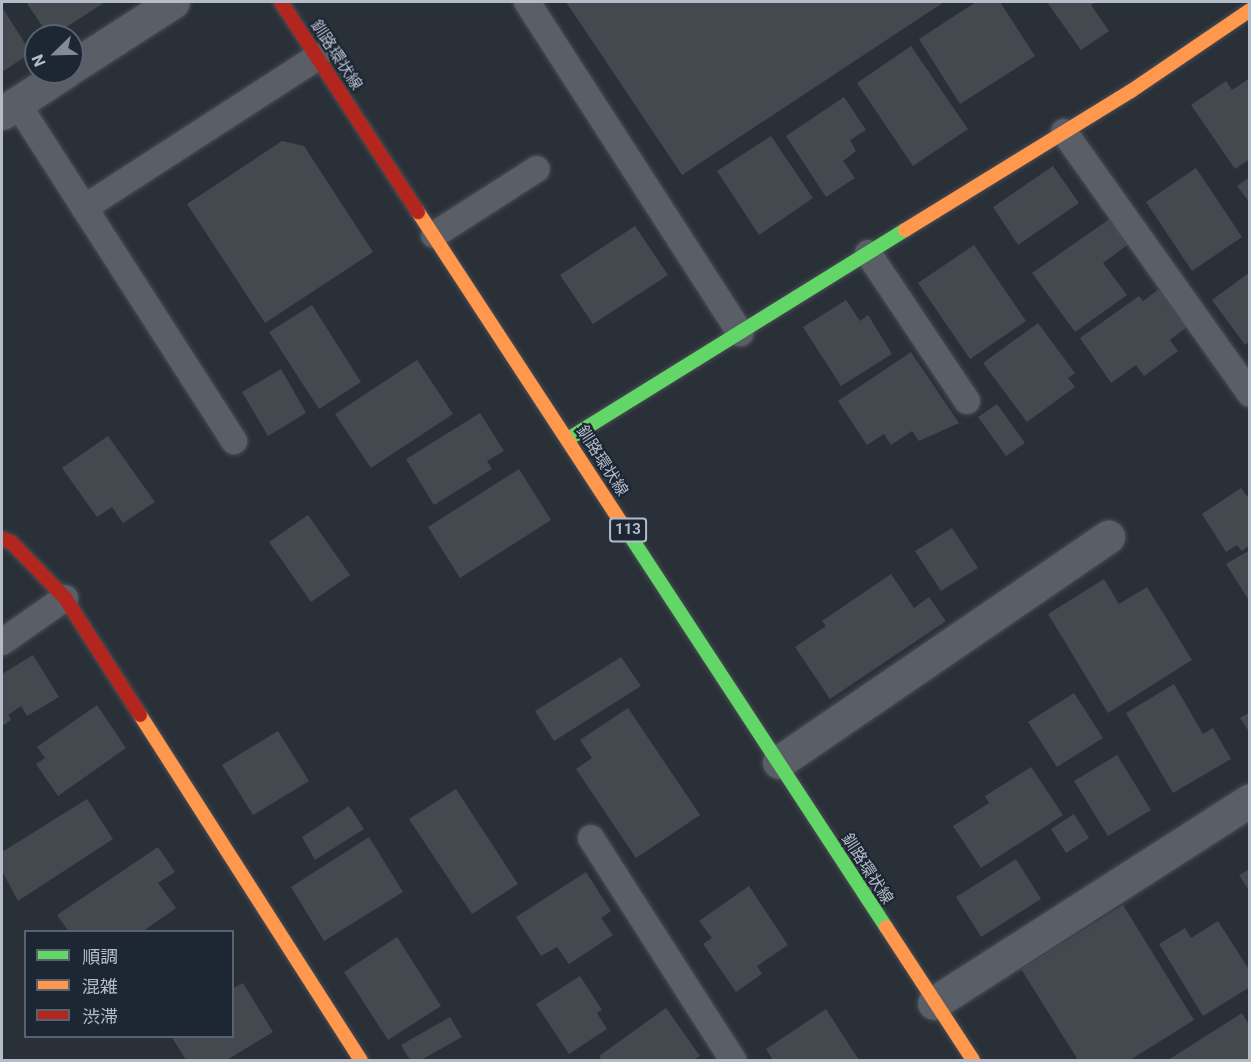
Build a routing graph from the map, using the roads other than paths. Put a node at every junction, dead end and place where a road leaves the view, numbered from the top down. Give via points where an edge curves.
1 (173, 2) edge
2 (281, 2) edge
3 (527, 2) edge
4 (1247, 17) edge
5 (317, 57) junction
6 (84, 59) edge
7 (46, 84) edge
8 (9, 108) edge
9 (1064, 132) junction
10 (537, 169) dead end
11 (84, 208) junction
12 (434, 235) junction
13 (868, 253) junction
14 (740, 333) junction
15 (1250, 394) edge
16 (968, 400) dead end
17 (568, 439) junction
18 (234, 441) dead end
19 (1108, 537) dead end
20 (2, 539) edge
21 (65, 598) junction
22 (2, 642) edge
23 (779, 762) junction
24 (1250, 800) edge
25 (591, 838) dead end
26 (934, 1003) junction
27 (361, 1060) edge
28 (733, 1060) edge
29 (973, 1060) edge

1 - 6 street
2 - 5 street, 釧路環状線 / 113
3 - 14 lane
4 - 9 street
5 - 11 lane
5 - 12 street, 釧路環状線 / 113
7 - 8 street
8 - 11 lane
9 - 13 street
9 - 15 lane
10 - 12 lane
11 - 18 lane
12 - 17 street, 釧路環状線 / 113
13 - 14 street
13 - 16 lane
14 - 17 street
17 - 23 street, 釧路環状線 / 113
19 - 23 street
20 - 21 street via 11,542
21 - 22 lane
21 - 27 street
23 - 26 street, 釧路環状線 / 113
24 - 26 street
25 - 28 lane
26 - 29 street, 釧路環状線 / 113

